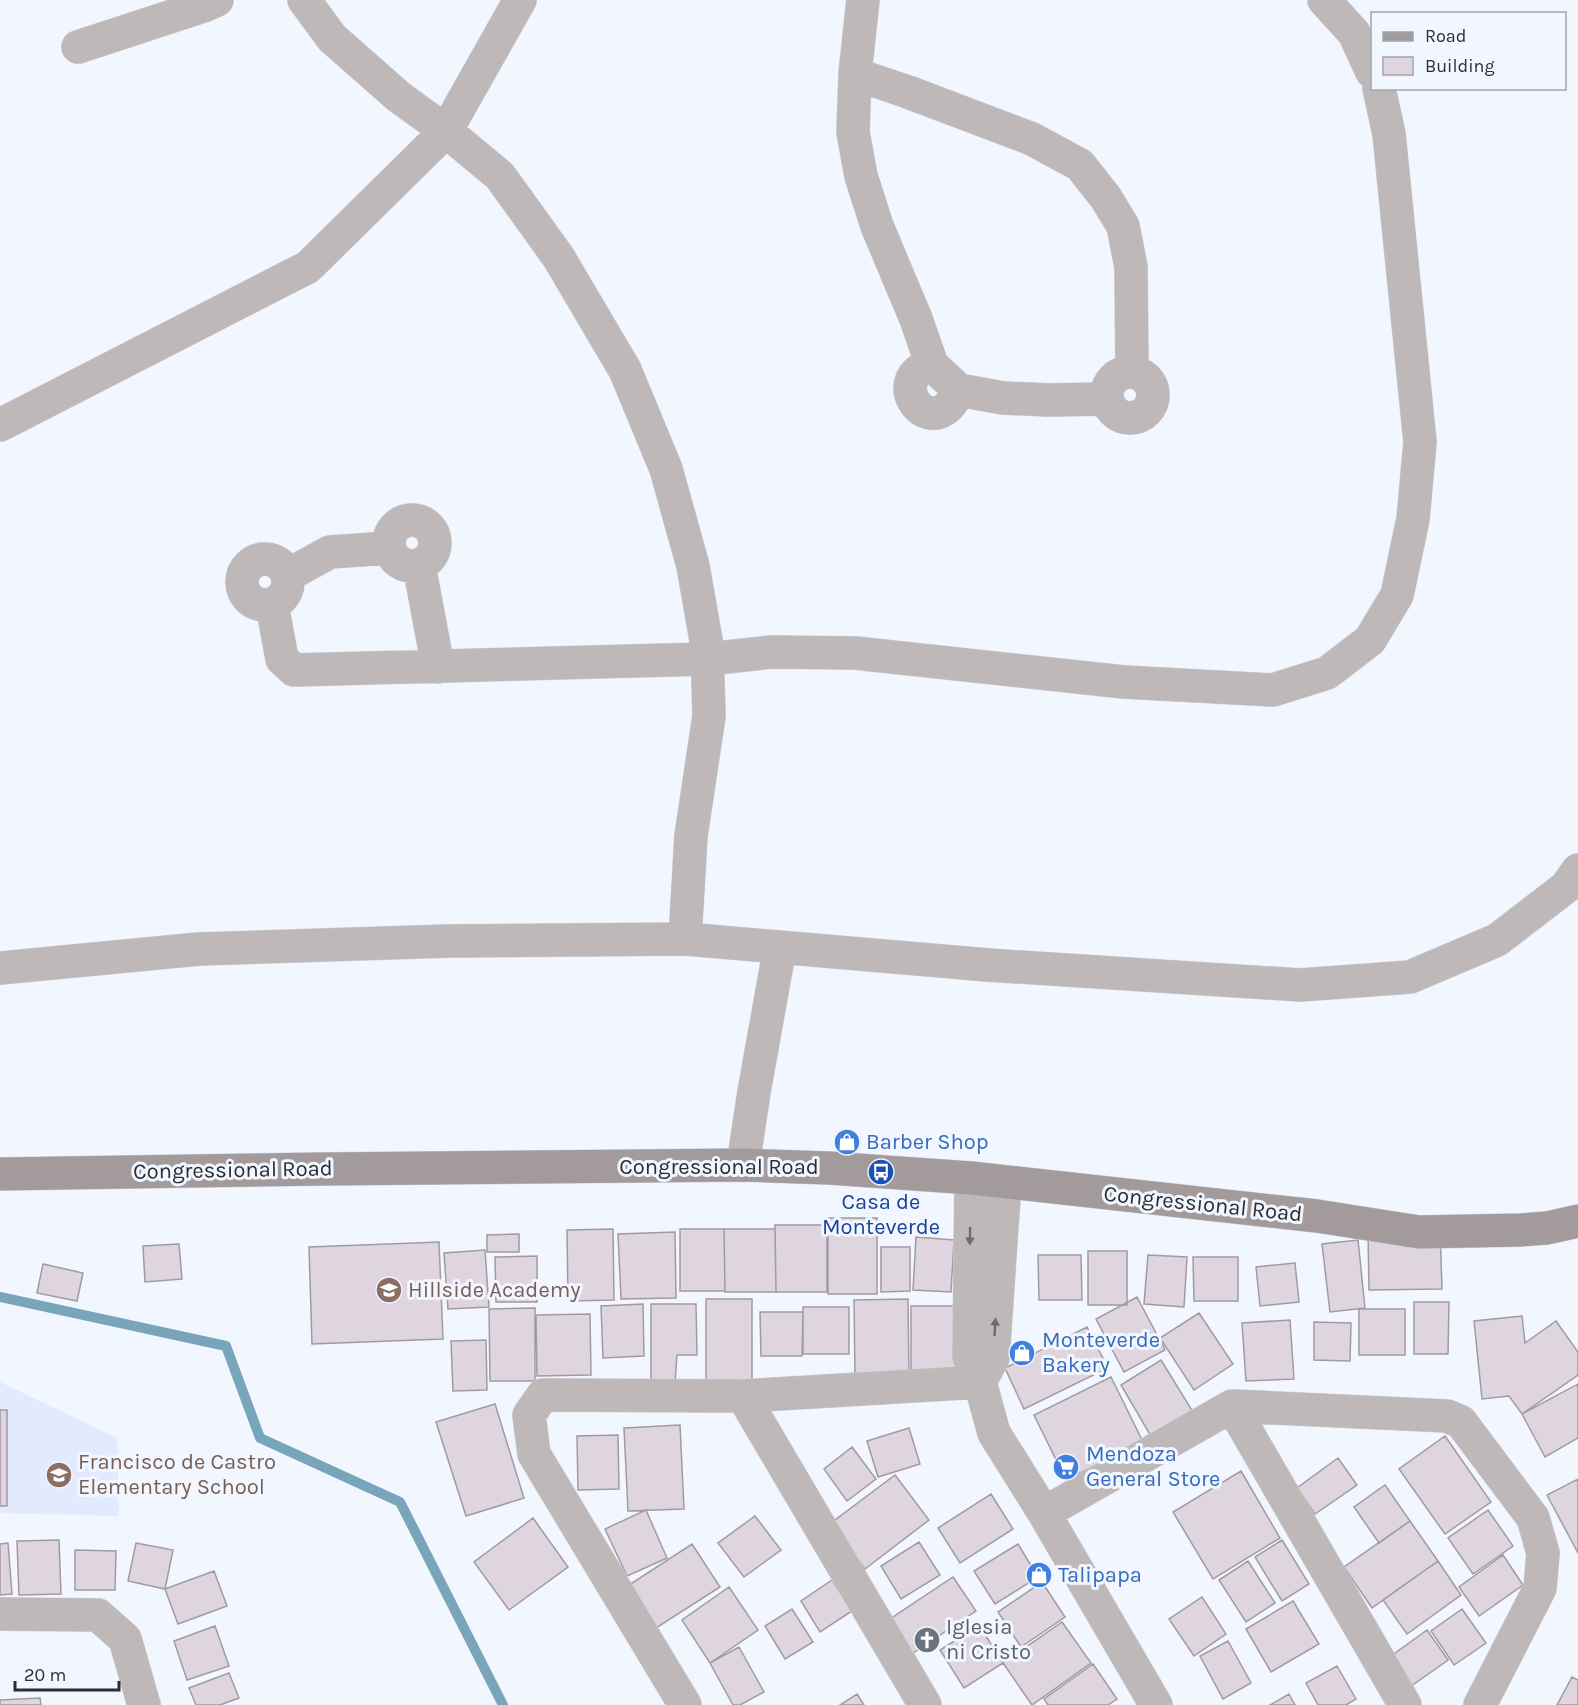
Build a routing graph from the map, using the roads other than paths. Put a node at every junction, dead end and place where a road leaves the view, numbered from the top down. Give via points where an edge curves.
1 (217, 0) edge
2 (304, 0) edge
3 (520, 0) edge
4 (863, 0) edge
5 (1324, 0) edge
6 (78, 47) dead end
7 (1371, 70) edge
8 (855, 74) junction
9 (1379, 90) edge
10 (446, 131) junction
11 (0, 425) edge
12 (288, 575) junction
13 (272, 604) junction
14 (708, 659) junction
15 (438, 667) junction
16 (1578, 870) edge
17 (685, 939) junction
18 (780, 947) junction
19 (0, 968) edge
20 (743, 1165) junction
21 (0, 1174) edge
22 (971, 1178) junction
23 (1005, 1182) junction
24 (1578, 1221) edge
25 (980, 1382) junction
26 (743, 1396) junction
27 (1232, 1406) junction
28 (1044, 1513) junction
29 (0, 1614) edge
30 (144, 1705) edge
31 (685, 1705) edge
32 (925, 1705) edge
33 (1156, 1705) edge
34 (1405, 1705) edge
35 (1480, 1705) edge

1 - 6 street
2 - 10 street via 332,38
3 - 10 street
4 - 8 street
5 - 7 street via 1354,33
8 - 8 street via 1032,139 1080,165 1106,198 1123,226 1131,267 1132,372 1114,378 1106,399 1003,398 959,390 952,403 933,413 913,402 912,379 932,365 861,176 854,132
9 - 14 street via 1389,134 1420,442 1413,519 1397,595 1370,640 1327,673 1273,690 1124,682 855,653 771,652
10 - 11 street via 308,267
10 - 14 street via 500,177 559,258 624,370 666,469 693,566
12 - 13 street via 284,596
12 - 13 street via 279,563 264,558 249,564 244,571 245,595 258,604
12 - 15 street via 330,552 389,548 396,525 419,520 432,529 436,543 431,557 420,565
13 - 15 street via 282,659 294,670
14 - 15 street
14 - 17 street via 709,716 691,836
16 - 18 street via 1566,887 1497,940 1410,977 1300,985
17 - 18 street
17 - 19 street via 199,949
18 - 20 street
20 - 21 main road, Congressional Road
20 - 22 main road, Congressional Road
22 - 23 main road, Congressional Road
22 -> 25 street via 969,1357
23 - 24 main road, Congressional Road via 1317,1216 1419,1232 1521,1230
25 -> 23 street via 993,1358
25 - 26 street
25 - 28 street via 994,1432
26 - 31 street via 543,1395 529,1416 534,1454
26 - 32 street
27 - 28 street
27 - 34 street
27 - 35 street via 1447,1416 1461,1422 1533,1518 1543,1553 1540,1588
28 - 33 street
29 - 30 street via 98,1615 125,1639

